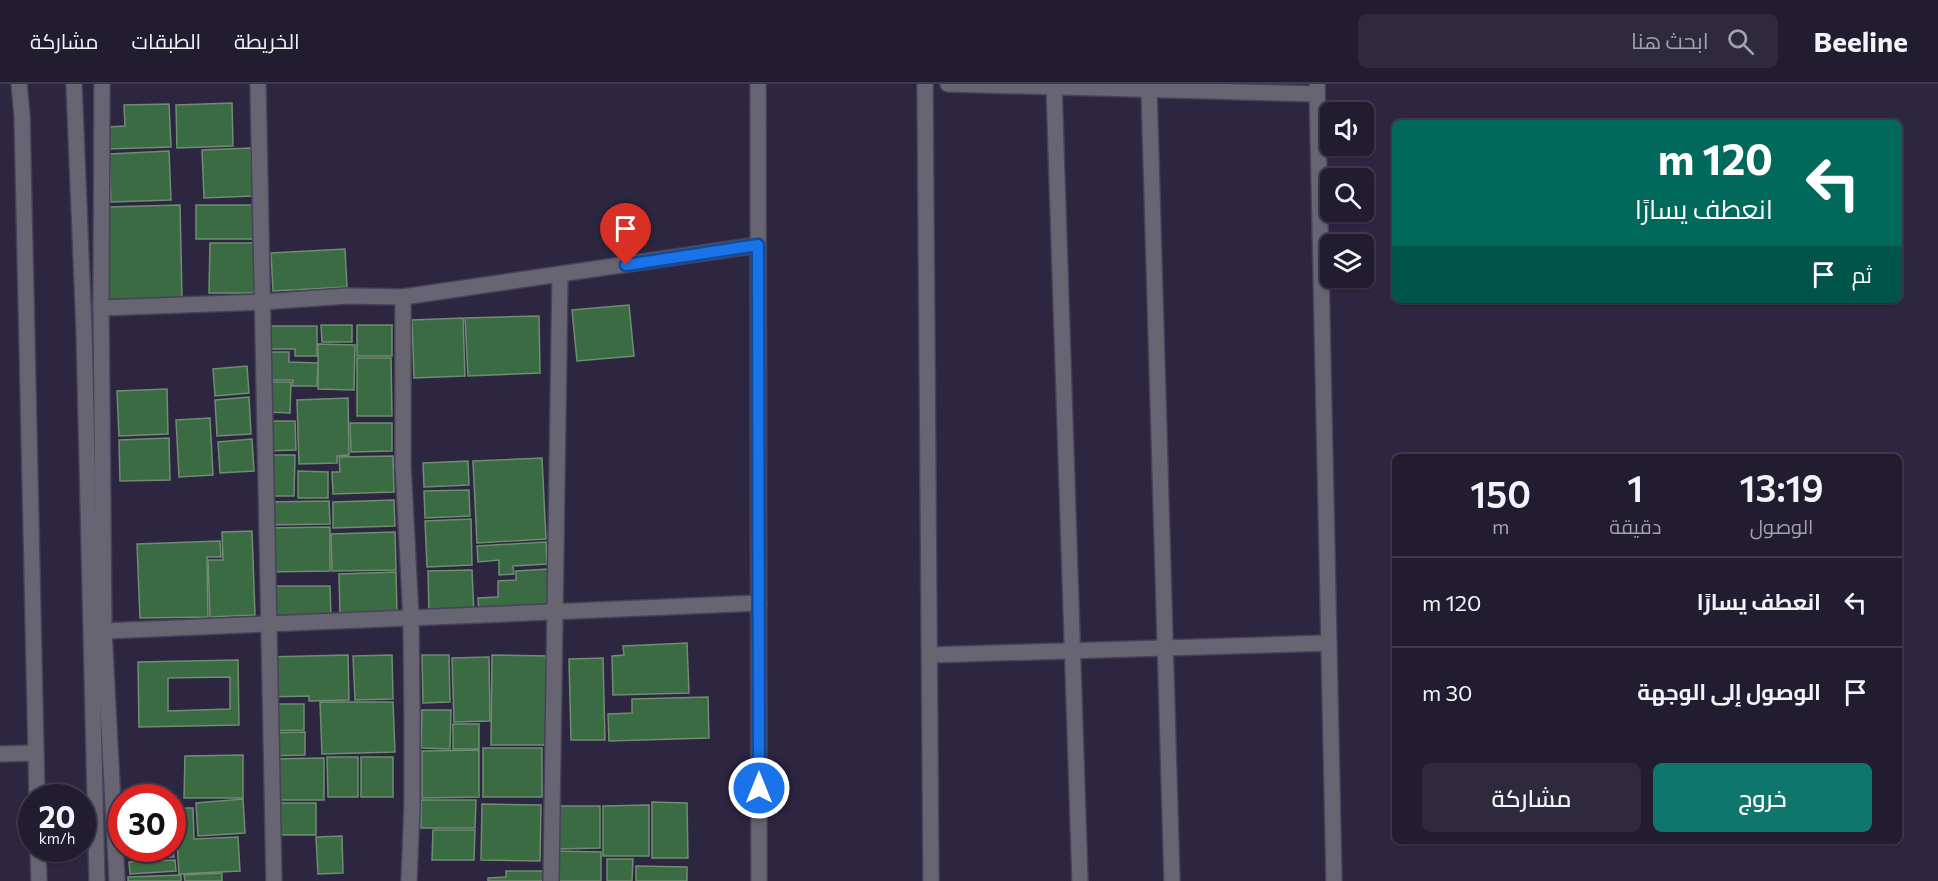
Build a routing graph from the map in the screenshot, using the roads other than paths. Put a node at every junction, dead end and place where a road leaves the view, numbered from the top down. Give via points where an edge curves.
1 (19, 84) edge
2 (74, 84) edge
3 (102, 84) edge
4 (258, 84) edge
5 (758, 84) edge
6 (925, 84) edge
7 (948, 84) edge
8 (1054, 87) junction
9 (1149, 89) junction
10 (1317, 89) edge
11 (758, 245) junction
12 (560, 274) junction
13 (403, 297) junction
14 (262, 302) junction
15 (101, 308) junction
16 (759, 603) junction
17 (554, 612) junction
18 (411, 618) junction
19 (269, 624) junction
20 (104, 631) junction
21 (1329, 643) junction
22 (1165, 648) junction
23 (1072, 651) junction
24 (930, 655) junction
25 (35, 753) junction
26 (0, 754) edge
27 (36, 784) edge
28 (38, 862) edge
29 (39, 881) edge
30 (97, 881) edge
31 (117, 881) edge
32 (274, 881) edge
33 (409, 881) edge
34 (551, 881) edge
35 (759, 881) edge
36 (931, 881) edge
37 (1080, 881) edge
38 (1172, 881) edge
39 (1334, 881) edge

1 - 25 street
2 - 30 street
3 - 15 street
4 - 14 street
5 - 11 street
6 - 24 street
7 - 8 street
8 - 9 street
8 - 23 street
9 - 10 street
9 - 22 street
10 - 21 street
11 - 12 street
11 - 16 street
12 - 13 street
12 - 17 street
13 - 14 street
13 - 18 street via 403,465
14 - 15 street
14 - 19 street
15 - 20 street
16 - 17 street
16 - 35 street
17 - 18 street
17 - 34 street
18 - 19 street
18 - 33 street
19 - 20 street
19 - 32 street
20 - 31 street
21 - 22 street
21 - 39 street
22 - 23 street
22 - 38 street
23 - 24 street
23 - 37 street
24 - 36 street
25 - 26 street
25 - 27 street
28 - 29 street

